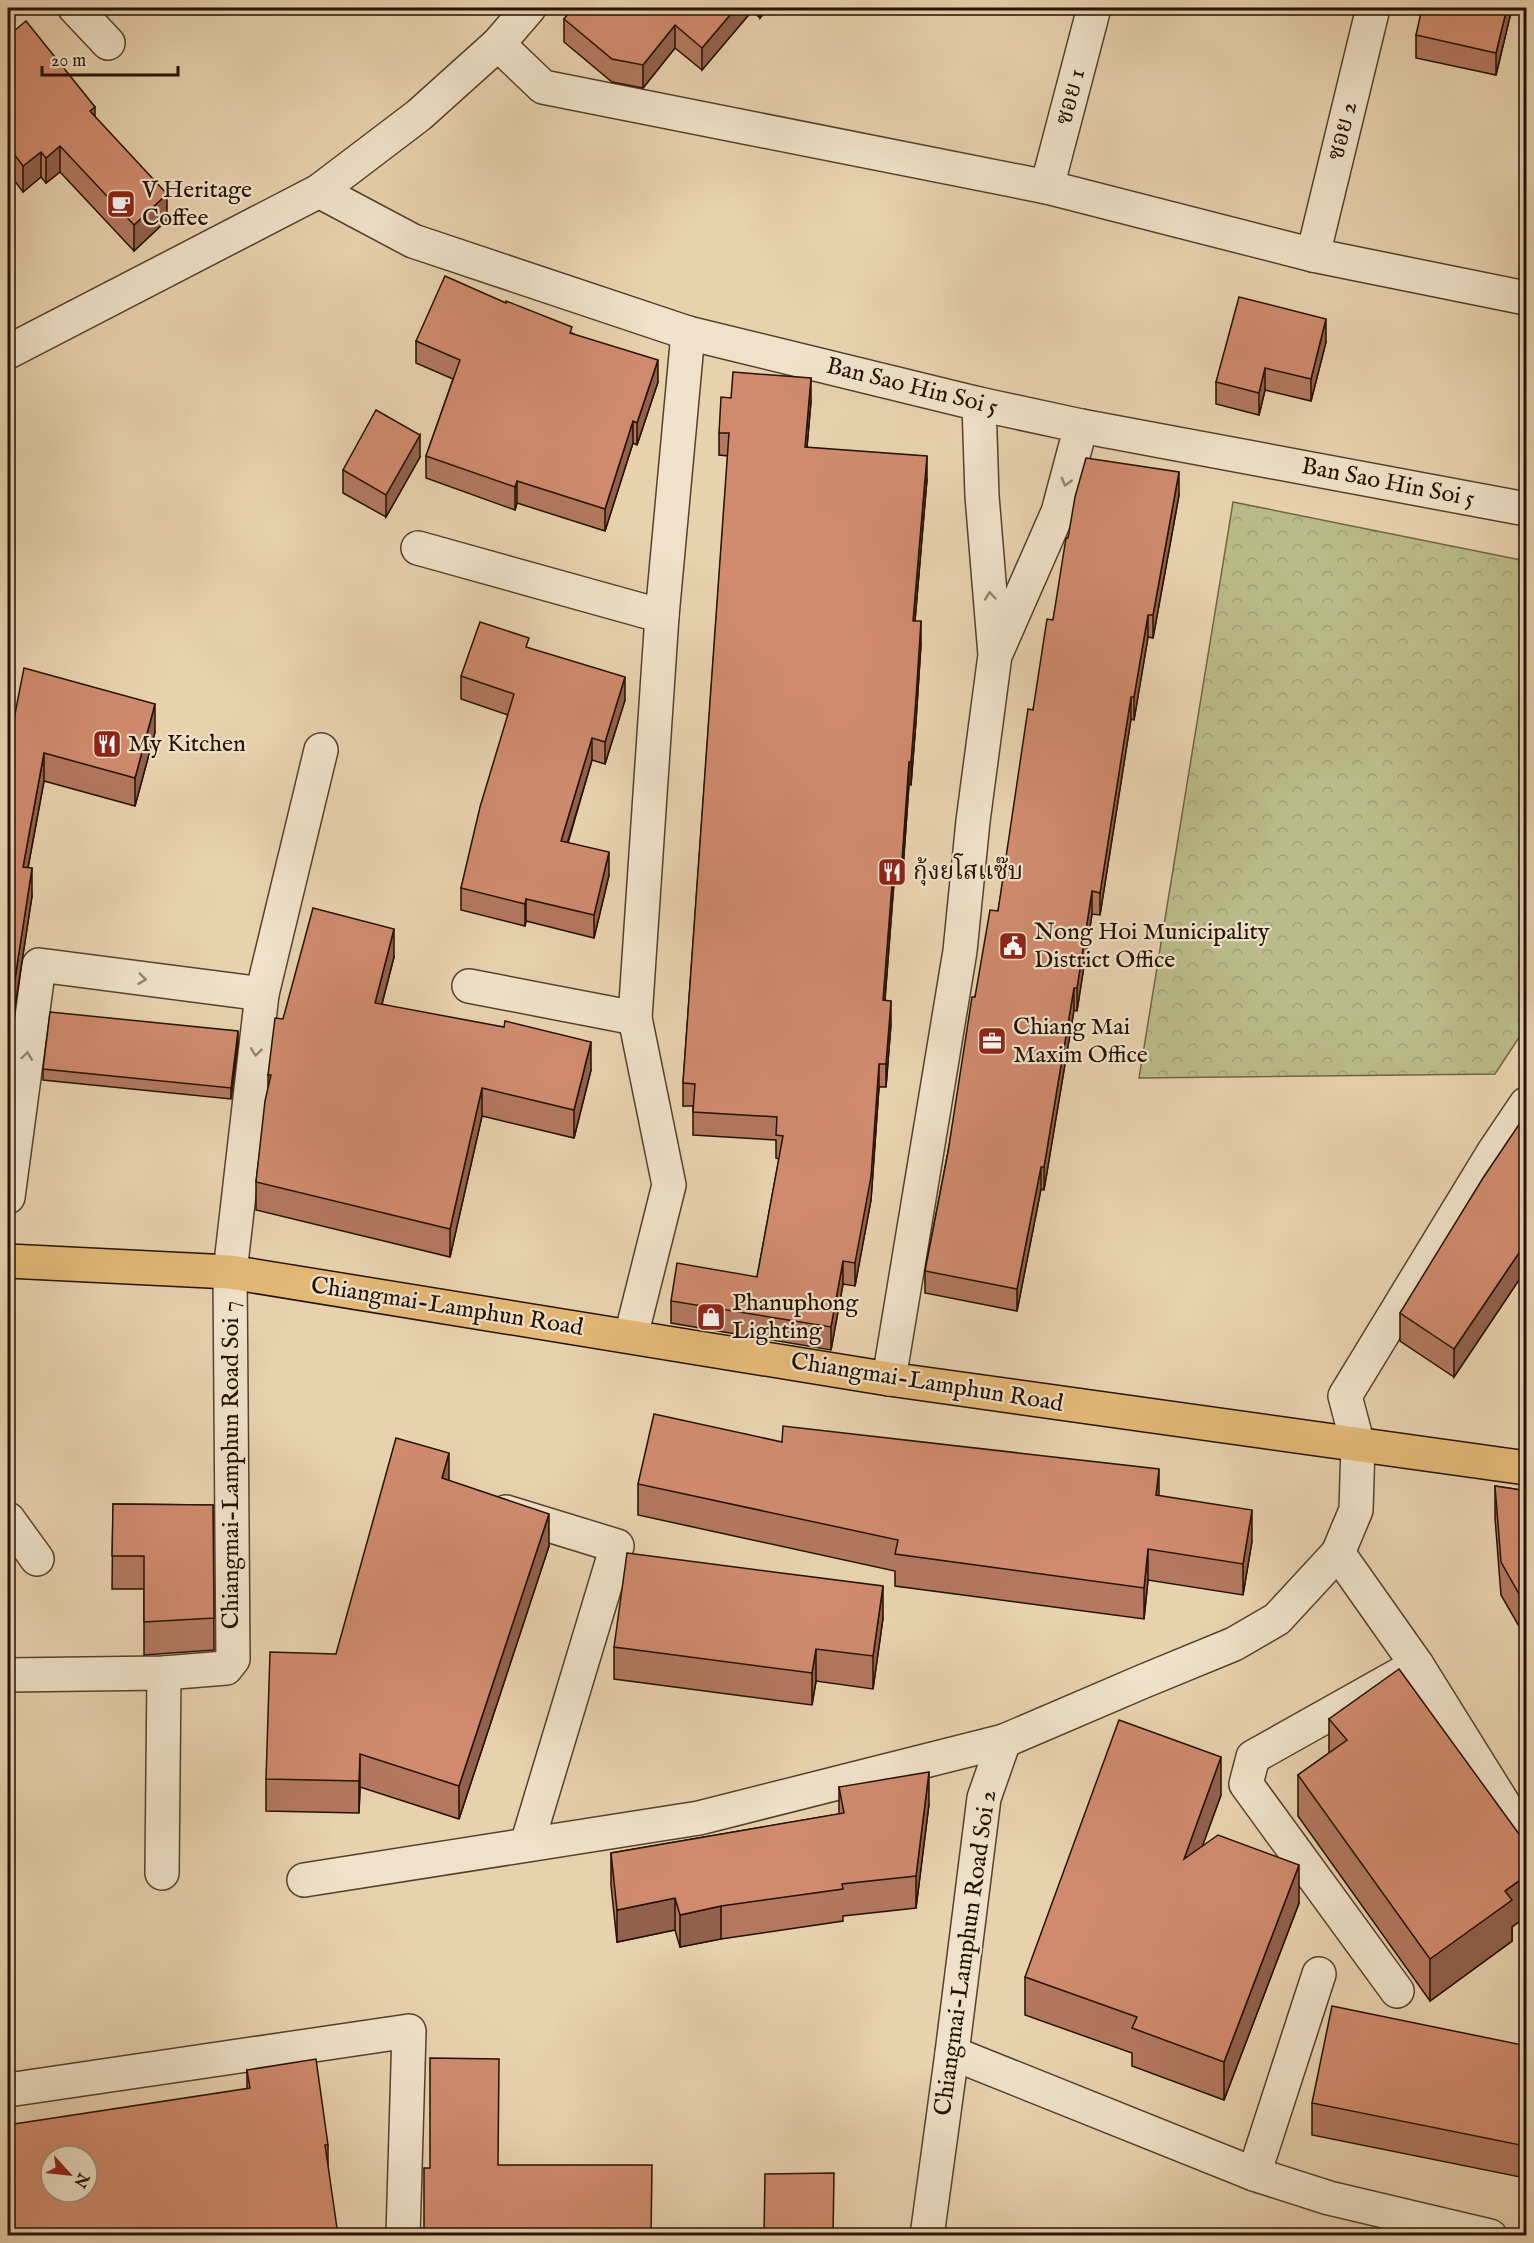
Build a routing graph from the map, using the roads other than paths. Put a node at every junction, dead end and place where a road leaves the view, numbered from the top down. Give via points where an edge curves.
1 (75, 8) edge
2 (1094, 8) edge
3 (1374, 8) edge
4 (522, 10) edge
5 (108, 43) dead end
6 (498, 44) junction
7 (1047, 187) junction
8 (319, 191) junction
9 (1313, 255) junction
10 (1527, 298) edge
11 (688, 333) junction
12 (8, 351) edge
13 (979, 404) junction
14 (1081, 426) junction
15 (1527, 509) edge
16 (418, 548) dead end
17 (662, 616) junction
18 (995, 655) junction
19 (321, 750) dead end
20 (469, 986) dead end
21 (262, 994) junction
22 (635, 1018) junction
23 (1527, 1104) edge
24 (8, 1197) edge
25 (8, 1261) edge
26 (230, 1272) junction
27 (631, 1336) junction
28 (889, 1379) junction
29 (1358, 1445) junction
30 (1527, 1468) edge
31 (501, 1510) edge
32 (8, 1519) edge
33 (1338, 1553) junction
34 (37, 1559) dead end
35 (1417, 1665) junction
36 (164, 1673) junction
37 (8, 1675) edge
38 (1004, 1741) junction
39 (1527, 1840) edge
40 (527, 1844) junction
41 (162, 1873) dead end
42 (304, 1880) dead end
43 (1319, 1974) dead end
44 (1397, 1991) dead end
45 (952, 2053) junction
46 (8, 2090) edge
47 (1254, 2174) junction
48 (403, 2235) edge
49 (927, 2235) edge
50 (1490, 2235) edge

1 - 5 street
2 - 7 street, ซอย 1
3 - 9 street, ซอย 2
4 - 6 street
6 - 7 street via 543,87
6 - 8 street via 419,115
7 - 9 street
8 - 11 street, Ban Sao Hin Soi 5 via 413,242
8 - 12 street
9 - 10 street
11 - 13 street, Ban Sao Hin Soi 5
11 - 17 street
13 - 14 street, Ban Sao Hin Soi 5
18 -> 13 street
14 - 15 street, Ban Sao Hin Soi 5
14 -> 18 street via 1058,512
16 - 17 street
17 - 22 street
18 - 28 street via 960,951
19 - 21 street, Chiangmai-Lamphun Road Soi 7
20 - 22 street
24 -> 21 street via 39,965
21 -> 26 street, Chiangmai-Lamphun Road Soi 7
22 - 27 street via 669,1185
23 - 29 street via 1345,1396
25 - 26 main road, Chiangmai-Lamphun Road
26 - 27 main road, Chiangmai-Lamphun Road
26 - 36 street, Chiangmai-Lamphun Road Soi 7 via 232,1659 226,1668
27 - 28 main road, Chiangmai-Lamphun Road
28 - 29 main road, Chiangmai-Lamphun Road
29 - 30 main road, Chiangmai-Lamphun Road
29 - 33 street via 1356,1510
31 - 40 street via 617,1546
32 - 34 street
33 - 35 street
33 - 38 street via 1277,1619 1234,1644
35 - 39 street
35 - 44 street via 1253,1756 1246,1784
36 - 37 street
36 - 41 street
38 - 40 street via 699,1818
38 - 45 street, Chiangmai-Lamphun Road Soi 2 via 984,1798
40 - 42 street
43 - 47 street
45 - 47 street
45 - 49 street, Chiangmai-Lamphun Road Soi 2
46 - 48 street via 409,2031
47 - 50 street via 1329,2198

